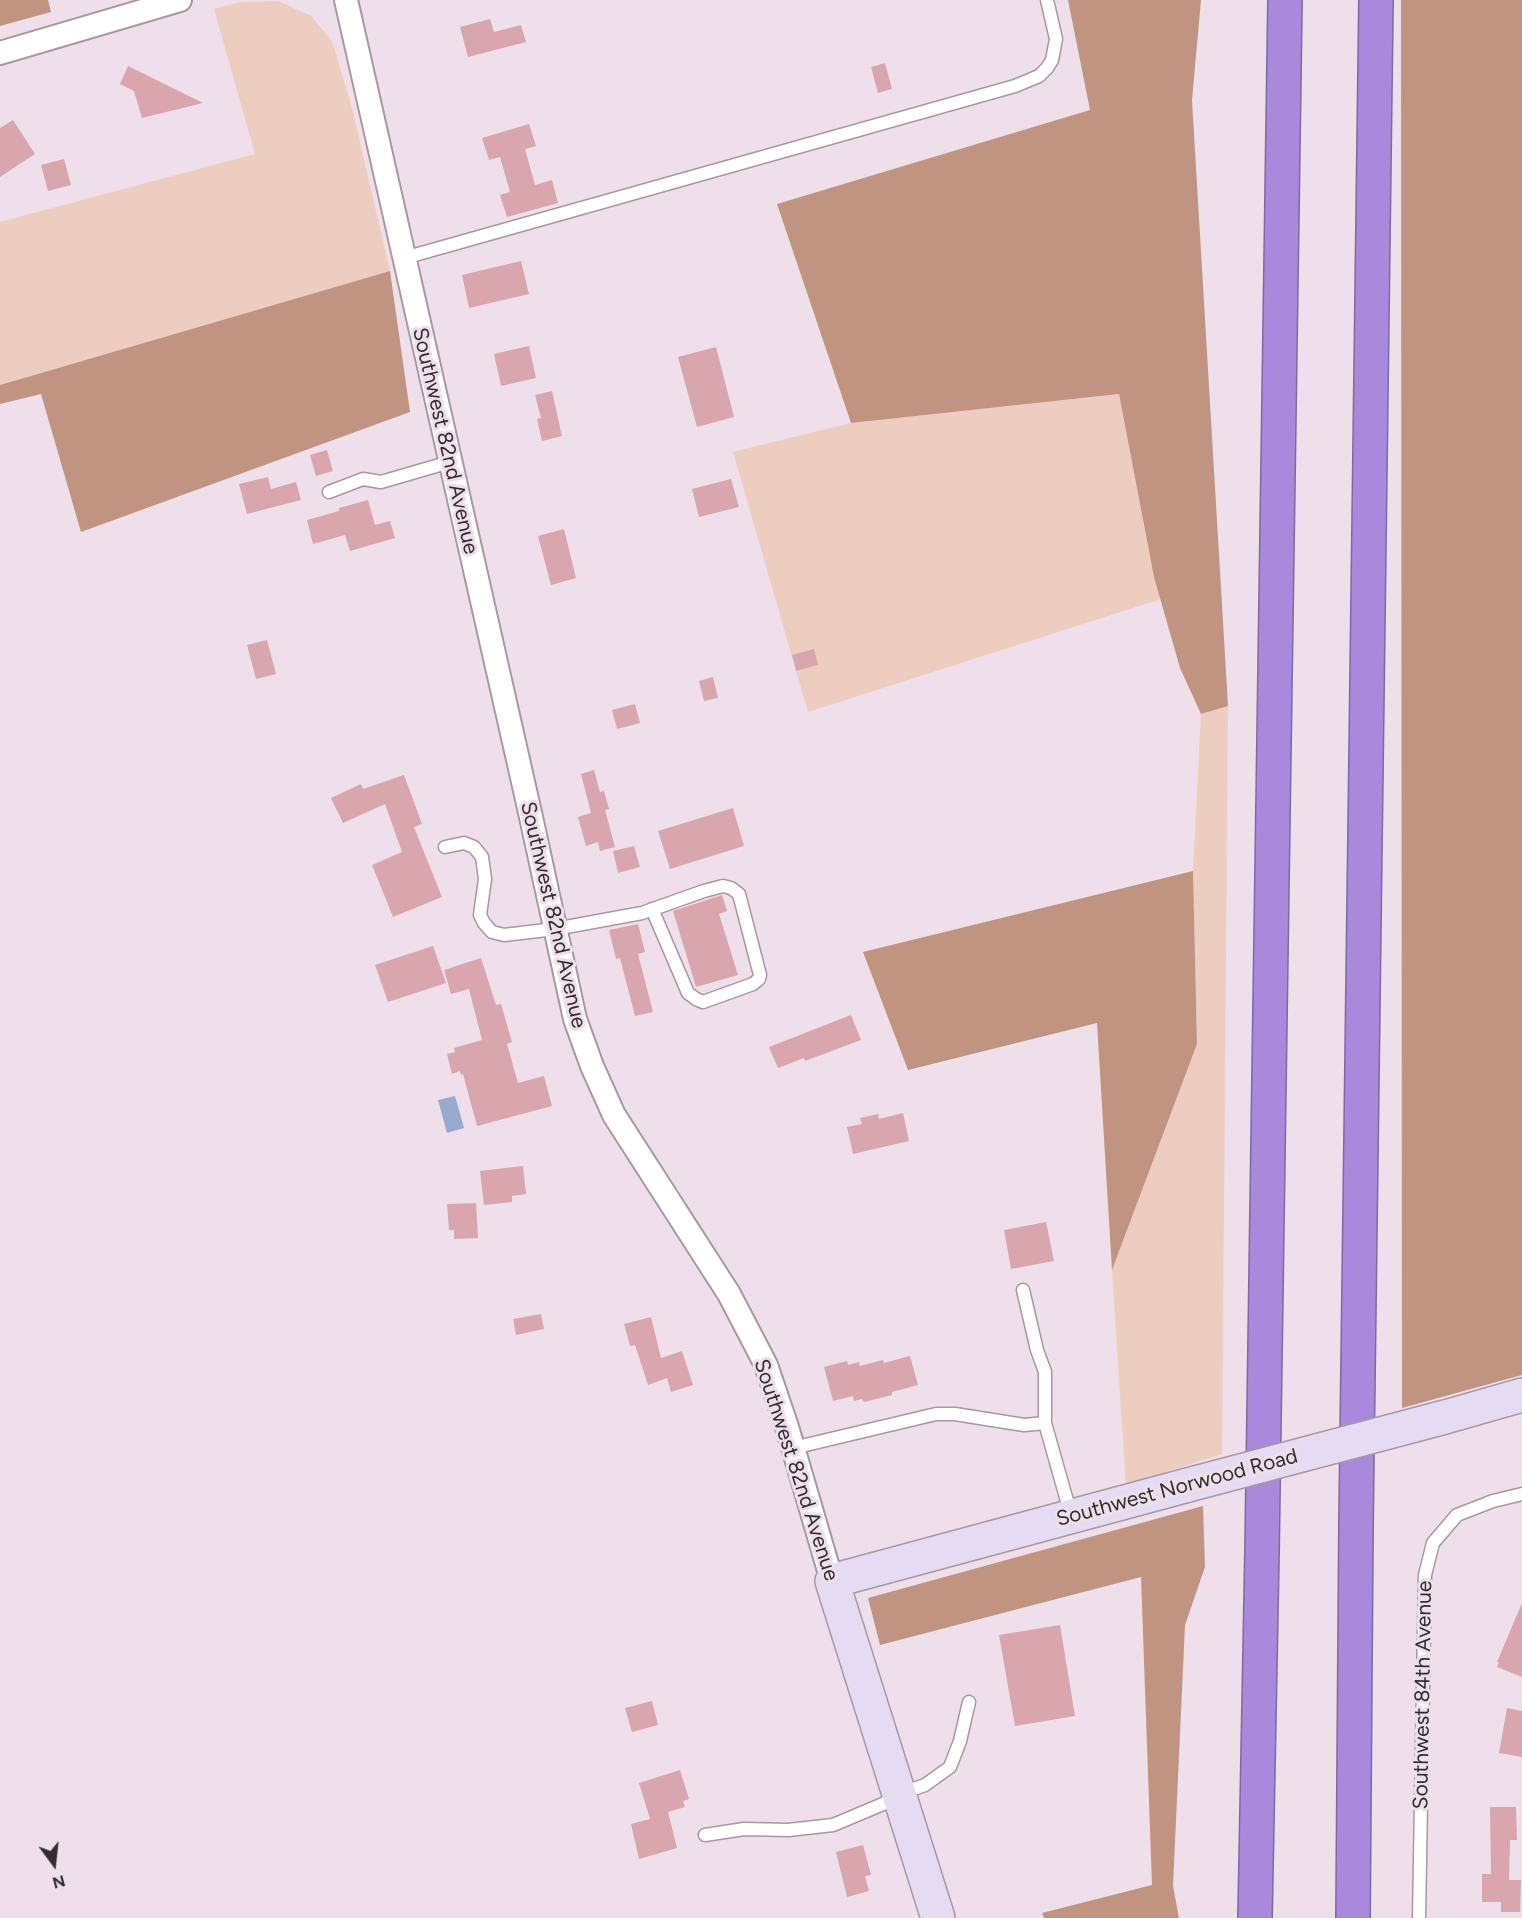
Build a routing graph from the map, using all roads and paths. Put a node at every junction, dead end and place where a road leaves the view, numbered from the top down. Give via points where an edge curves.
1 (180, 0) edge
2 (346, 0) edge
3 (1047, 0) edge
4 (1285, 0) edge
5 (1376, 0) edge
6 (0, 53) edge
7 (404, 258) junction
8 (450, 462) junction
9 (330, 492) dead end
10 (445, 847) dead end
11 (652, 909) junction
12 (555, 929) junction
13 (1023, 1290) dead end
14 (1522, 1395) edge
15 (1045, 1423) junction
16 (793, 1448) junction
17 (1522, 1494) edge
18 (1071, 1517) junction
19 (832, 1581) junction
20 (969, 1702) dead end
21 (899, 1794) junction
22 (705, 1835) dead end
23 (938, 1918) edge
24 (1255, 1918) edge
25 (1353, 1918) edge
26 (1419, 1918) edge

1 - 6 street
2 - 7 street, Southwest 82nd Avenue
3 - 7 lane via 1056,39 1052,60 1039,76 1015,86
4 - 24 highway
5 - 25 highway
7 - 8 street, Southwest 82nd Avenue
8 - 9 lane via 381,482 363,479
8 - 12 street, Southwest 82nd Avenue
10 - 12 lane via 465,843 482,857 485,879 480,915 492,932 504,935
11 - 11 lane via 723,886 731,888 738,894 759,979 703,1002 696,999 688,993
11 - 12 lane
12 - 16 street, Southwest 82nd Avenue via 574,1019 592,1066 615,1115 729,1294 766,1365
13 - 15 lane via 1045,1372
14 - 18 street, Southwest Norwood Road, bridge
15 - 16 lane via 1024,1425 936,1414
15 - 18 lane
16 - 19 street, Southwest 82nd Avenue
17 - 26 lane, Southwest 84th Avenue via 1457,1515 1433,1543 1425,1575
18 - 19 street, Southwest Norwood Road
19 - 21 street, Southwest 82nd Avenue
20 - 21 lane via 950,1767 926,1785
21 - 22 lane via 833,1825
21 - 23 street, Southwest 82nd Avenue

